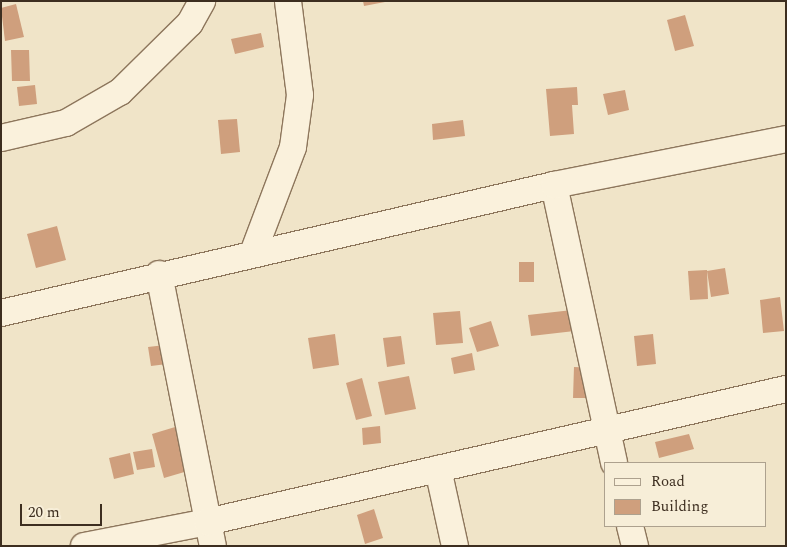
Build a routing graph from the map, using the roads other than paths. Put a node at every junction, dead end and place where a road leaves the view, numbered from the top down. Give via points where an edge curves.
1 (202, 1) edge
2 (288, 1) edge
3 (1, 138) edge
4 (786, 139) edge
5 (554, 185) junction
6 (253, 253) junction
7 (159, 274) junction
8 (1, 313) edge
9 (786, 389) edge
10 (606, 431) junction
11 (614, 462) edge
12 (438, 470) junction
13 (630, 527) edge
14 (210, 534) edge
15 (84, 546) edge
16 (455, 546) edge
17 (635, 546) edge

1 - 3 street via 190,23 120,92 66,123
2 - 6 street via 300,95 293,147
4 - 5 street
5 - 6 street
5 - 10 street
6 - 7 street
7 - 8 street
7 - 14 street
9 - 10 street
10 - 11 street
10 - 12 street
12 - 14 street
12 - 16 street
13 - 17 street
14 - 15 street

